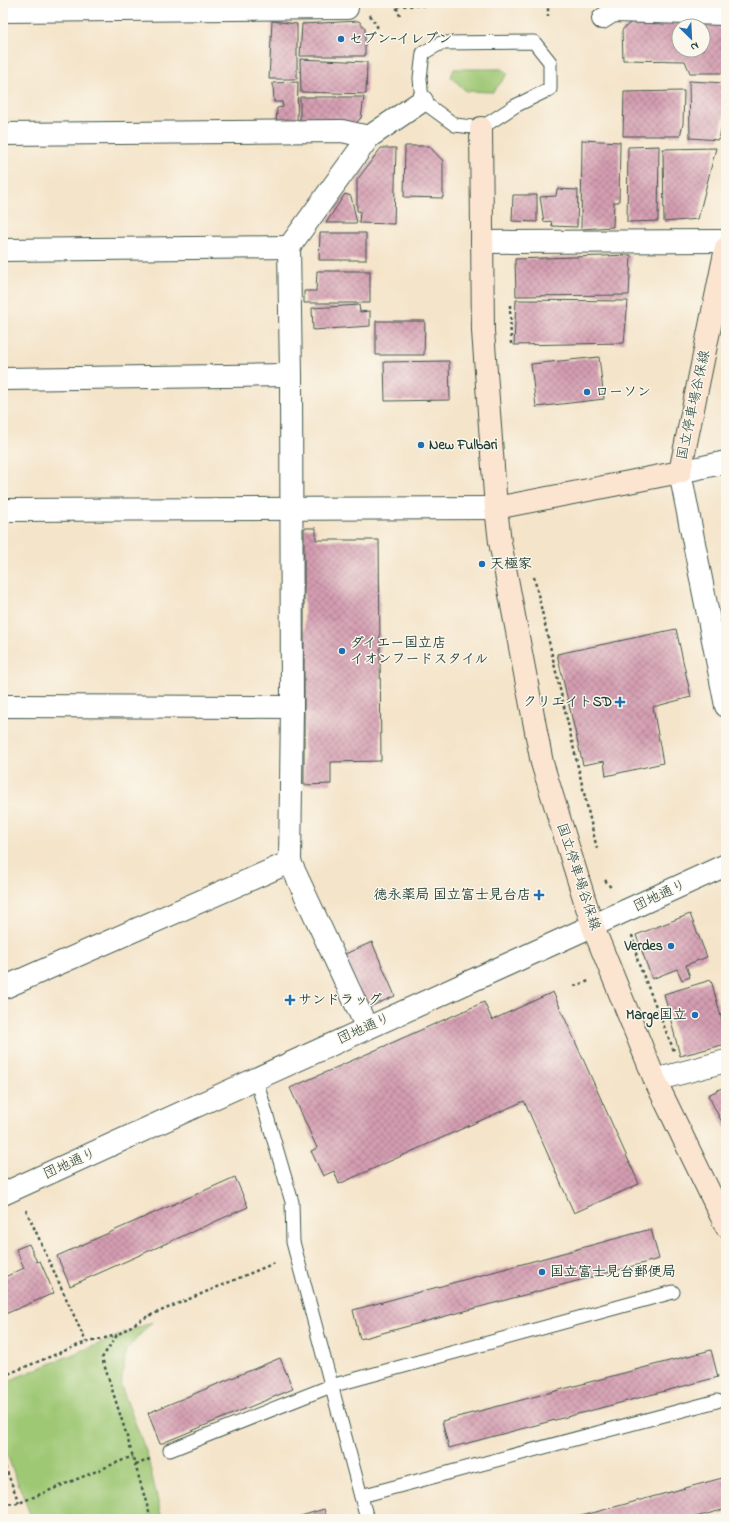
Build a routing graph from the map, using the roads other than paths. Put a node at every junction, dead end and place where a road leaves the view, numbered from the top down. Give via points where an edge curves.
1 (348, 8) dead end
2 (3, 11) edge
3 (726, 15) edge
4 (602, 19) dead end
5 (422, 101) junction
6 (481, 128) junction
7 (3, 134) edge
8 (369, 137) junction
9 (726, 241) edge
10 (482, 242) junction
11 (289, 247) junction
12 (726, 248) edge
13 (3, 250) edge
14 (291, 375) junction
15 (3, 379) edge
16 (726, 462) edge
17 (680, 472) junction
18 (496, 508) junction
19 (292, 509) junction
20 (3, 510) edge
21 (3, 706) edge
22 (726, 706) edge
23 (292, 707) junction
24 (290, 862) junction
25 (726, 865) edge
26 (593, 927) junction
27 (3, 988) edge
28 (367, 1028) junction
29 (726, 1061) edge
30 (256, 1079) junction
31 (655, 1080) junction
32 (10, 1191) edge
33 (726, 1226) edge
34 (673, 1292) dead end
35 (331, 1386) junction
36 (717, 1401) dead end
37 (170, 1450) dead end
38 (361, 1496) junction
39 (367, 1519) edge

1 - 2 street
3 - 4 street via 613,12
5 - 6 lane via 455,125
5 - 6 lane via 420,78 423,53 441,43 534,42 550,62 550,89 515,106
5 - 8 street
6 - 10 main road, 国立停車場谷保線
7 - 8 street via 342,131
8 - 11 street
9 - 10 street
10 - 18 main road, 国立停車場谷保線 via 483,331
11 - 13 street
11 - 14 street
12 - 17 main road, 国立停車場谷保線
14 - 15 street
14 - 19 street
16 - 17 street
17 - 18 main road, 国立停車場谷保線
17 - 22 street
18 - 19 street
18 - 26 main road, 国立停車場谷保線 via 500,542 542,763
19 - 20 street
19 - 23 street
21 - 23 street
23 - 24 street
24 - 27 street
24 - 28 street
25 - 26 street, 団地通り
26 - 28 street, 団地通り
26 - 31 main road, 国立停車場谷保線
28 - 30 street, 団地通り
29 - 31 street
30 - 32 street, 団地通り
30 - 35 lane via 292,1202 292,1242
31 - 33 main road, 国立停車場谷保線
34 - 35 lane
35 - 37 lane
35 - 38 lane
36 - 38 lane
38 - 39 lane

